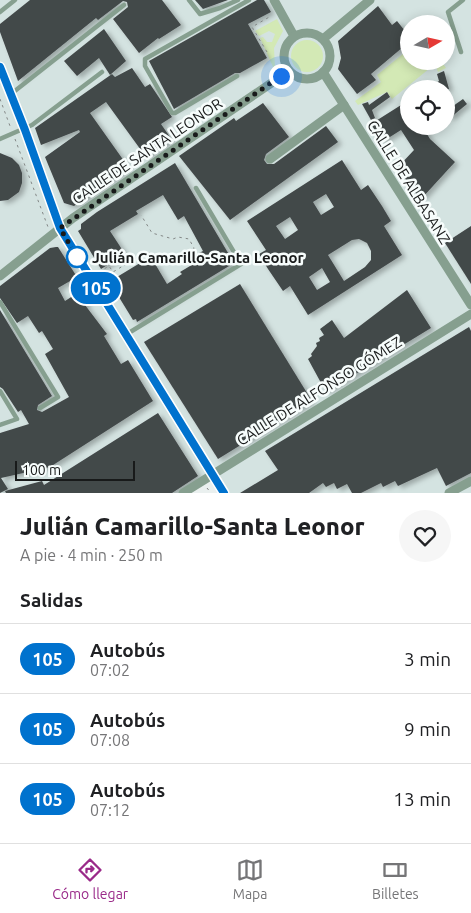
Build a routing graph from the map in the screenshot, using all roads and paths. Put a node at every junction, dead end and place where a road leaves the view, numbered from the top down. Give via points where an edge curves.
1 (15, 0) edge
2 (188, 0) edge
3 (238, 0) edge
4 (249, 0) edge
5 (274, 0) edge
6 (370, 0) edge
7 (463, 0) edge
8 (124, 5) dead end
9 (0, 12) edge
10 (275, 14) dead end
11 (294, 36) junction
12 (323, 39) junction
13 (267, 52) dead end
14 (460, 52) dead end
15 (0, 67) edge
16 (289, 71) junction
17 (102, 72) dead end
18 (323, 72) junction
19 (237, 76) dead end
20 (11, 94) junction
21 (0, 99) edge
22 (344, 105) junction
23 (25, 130) junction
24 (13, 134) junction
25 (0, 139) edge
26 (270, 158) dead end
27 (196, 188) dead end
28 (141, 215) dead end
29 (60, 228) junction
30 (49, 238) junction
31 (99, 272) dead end
32 (0, 276) edge
33 (0, 302) edge
34 (471, 306) edge
35 (471, 314) edge
36 (125, 335) junction
37 (0, 391) edge
38 (40, 408) dead end
39 (0, 425) edge
40 (213, 473) junction
41 (471, 481) edge
42 (183, 493) edge
43 (224, 493) edge
44 (449, 493) edge

1 - 9 lane
2 - 3 lane via 200,14
4 - 19 lane via 145,58 145,66 174,113
5 - 11 street
6 - 12 street
7 - 14 lane via 448,12
8 - 20 lane
10 - 13 path via 252,27
11 - 12 street via 309,32
11 - 16 street via 288,41 284,56
12 - 18 street via 330,52 328,66
15 - 20 street
16 - 18 street via 302,79 317,77
16 - 29 street, CALLE DE SANTA LEONOR
17 - 23 lane
18 - 22 street, CALLE DE ALBASANZ
20 - 23 street
21 - 24 path
22 - 26 street
22 - 34 street, CALLE DE ALBASANZ
23 - 24 lane
23 - 29 street
24 - 25 lane
24 - 30 path
27 - 36 lane via 241,264
28 - 31 path via 152,233 173,239 189,239 194,248 192,259 183,264 146,252 113,272 109,266
29 - 30 street, CALLE DE SANTA LEONOR
29 - 36 street
30 - 32 street, CALLE DE SANTA LEONOR
33 - 38 lane via 58,397
35 - 40 street, CALLE DE ALFONSO GÓMEZ
36 - 40 street
37 - 39 lane via 17,418
40 - 42 street, CALLE DE ALFONSO GÓMEZ
40 - 43 street
41 - 44 street

